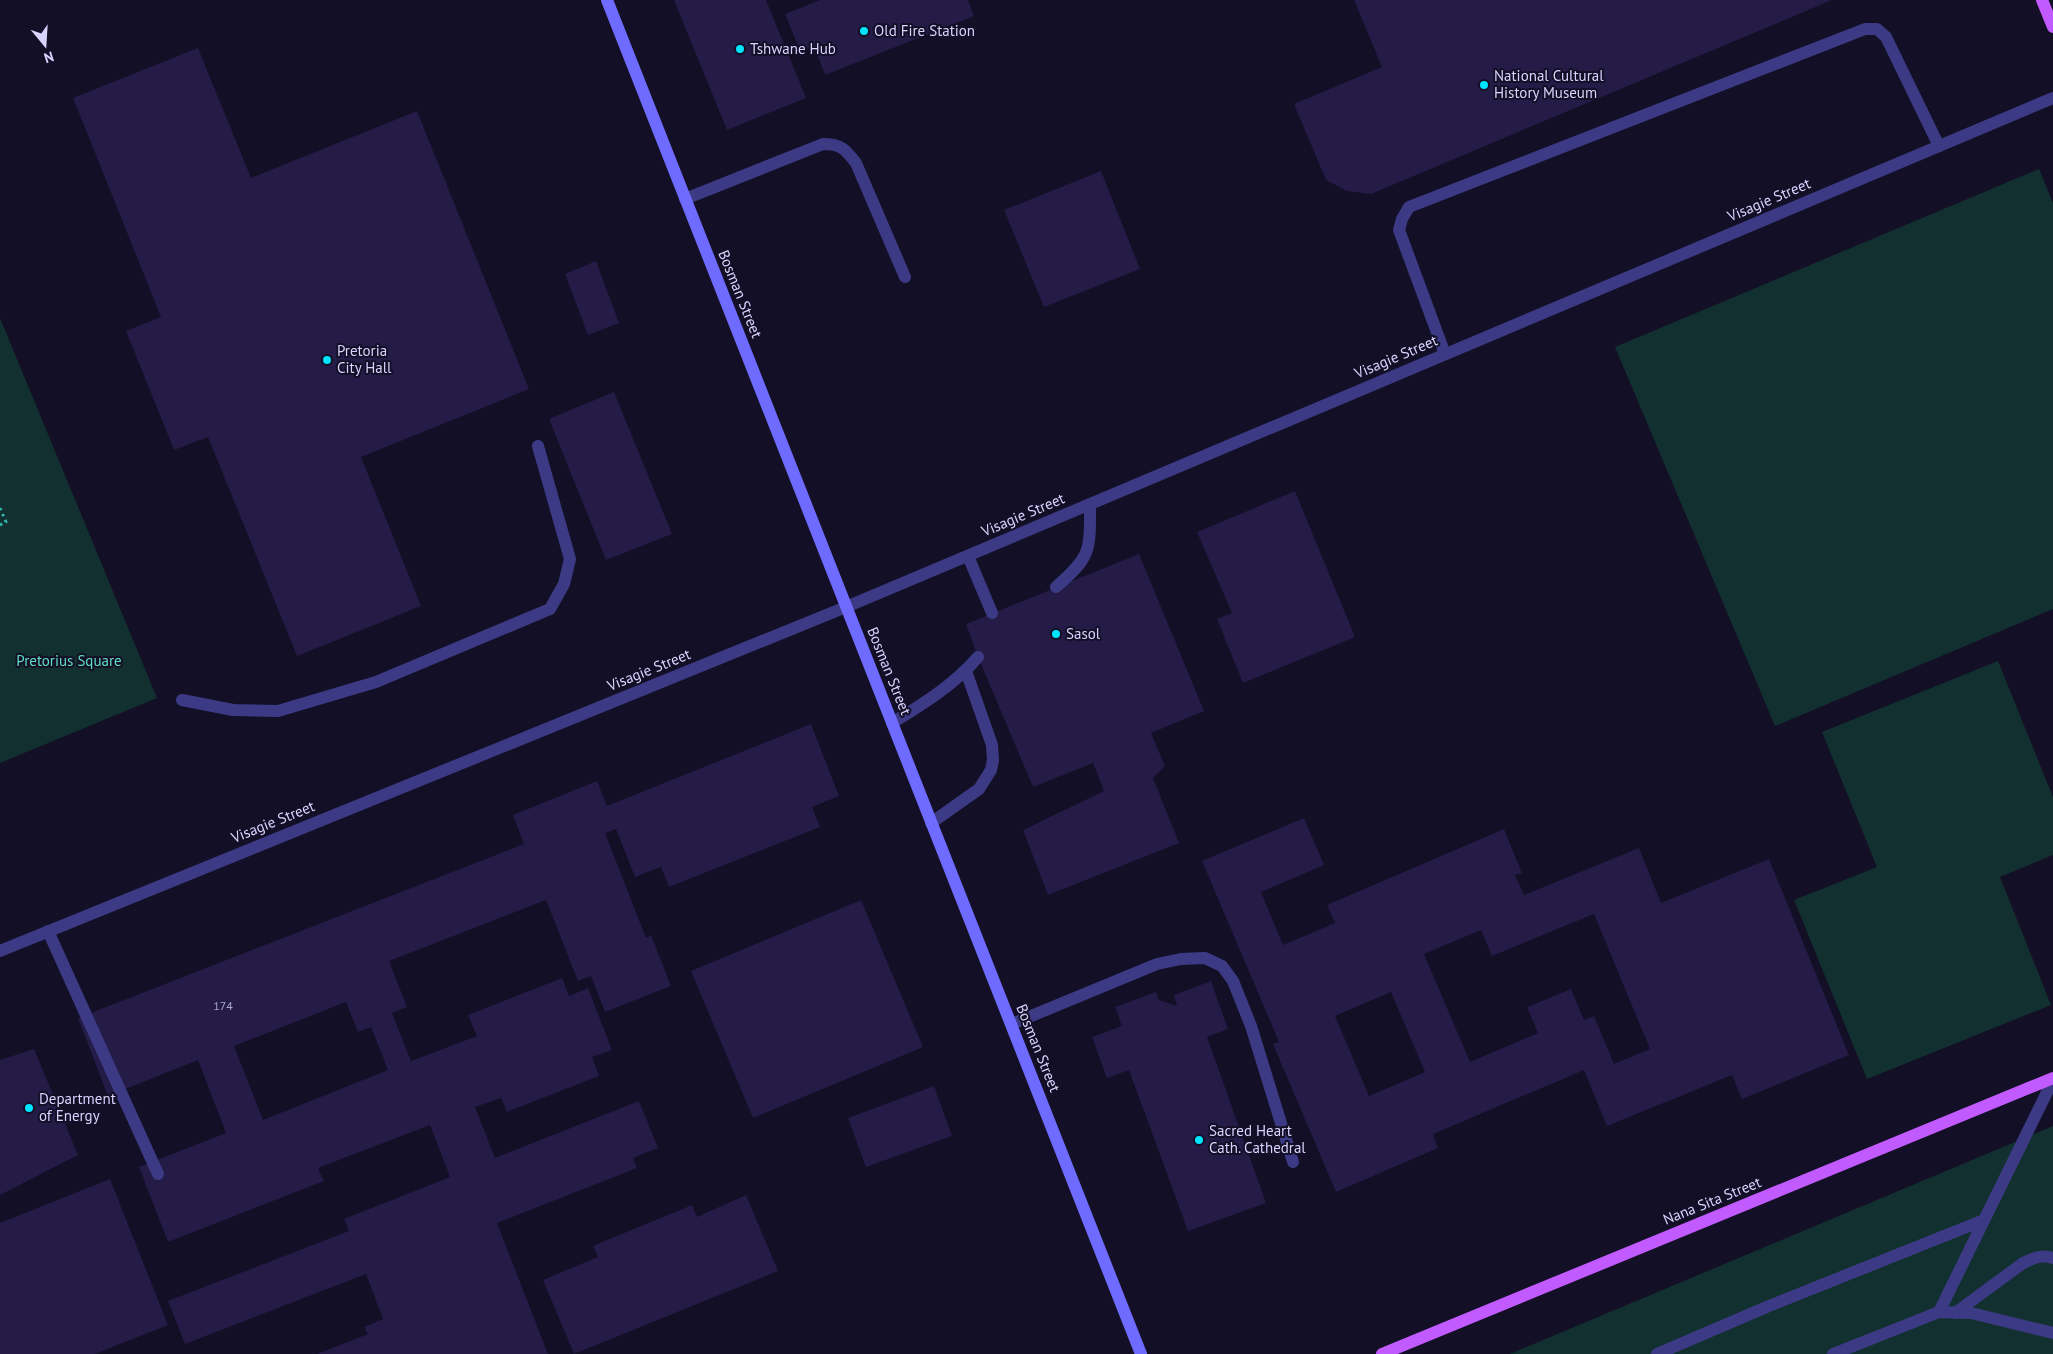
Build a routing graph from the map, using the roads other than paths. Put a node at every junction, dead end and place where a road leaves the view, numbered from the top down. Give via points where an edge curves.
1 (607, 0) edge
2 (2042, 0) edge
3 (2053, 27) edge
4 (2053, 98) edge
5 (1939, 146) junction
6 (685, 199) junction
7 (906, 277) dead end
8 (1445, 354) junction
9 (538, 446) dead end
10 (1090, 504) junction
11 (968, 556) junction
12 (1056, 587) dead end
13 (846, 607) junction
14 (992, 613) dead end
15 (978, 657) dead end
16 (966, 671) junction
17 (182, 700) dead end
18 (892, 723) junction
19 (931, 823) junction
20 (48, 931) junction
21 (0, 951) edge
22 (1012, 1024) junction
23 (2053, 1079) edge
24 (1293, 1162) dead end
25 (158, 1174) dead end
26 (1984, 1220) junction
27 (2053, 1258) edge
28 (1939, 1312) junction
29 (1955, 1314) junction
30 (2053, 1333) edge
31 (1141, 1354) edge
32 (1382, 1354) edge
33 (1657, 1354) edge
34 (1833, 1354) edge

1 - 6 main road, Bosman Street
2 - 3 main road
4 - 5 street, Visagie Street
5 - 8 street, Visagie Street
5 - 8 street via 1886,37 1877,29 1865,29 1409,207 1399,230
6 - 7 street via 823,144 836,144 856,163
6 - 13 main road, Bosman Street
8 - 10 street, Visagie Street
9 - 17 street via 570,558 564,584 550,608 376,682 278,711 233,710
10 - 11 street, Visagie Street
10 - 12 street via 1090,546 1078,568
11 - 13 street, Visagie Street
11 - 14 street
13 - 18 main road, Bosman Street
13 - 20 street, Visagie Street
15 - 16 street
16 - 18 street via 927,702
16 - 19 street via 992,745 991,770 978,788
18 - 19 main road, Bosman Street
19 - 22 main road, Bosman Street
20 - 21 street, Visagie Street
20 - 25 street
22 - 24 street via 1156,964 1181,958 1205,958 1222,966 1233,981 1251,1026
22 - 31 main road, Bosman Street
23 - 26 street
23 - 32 main road, Nana Sita Street
26 - 28 street
26 - 33 street
27 - 29 street via 2046,1255 2023,1263
28 - 29 street
28 - 34 street
29 - 30 street via 1978,1315

